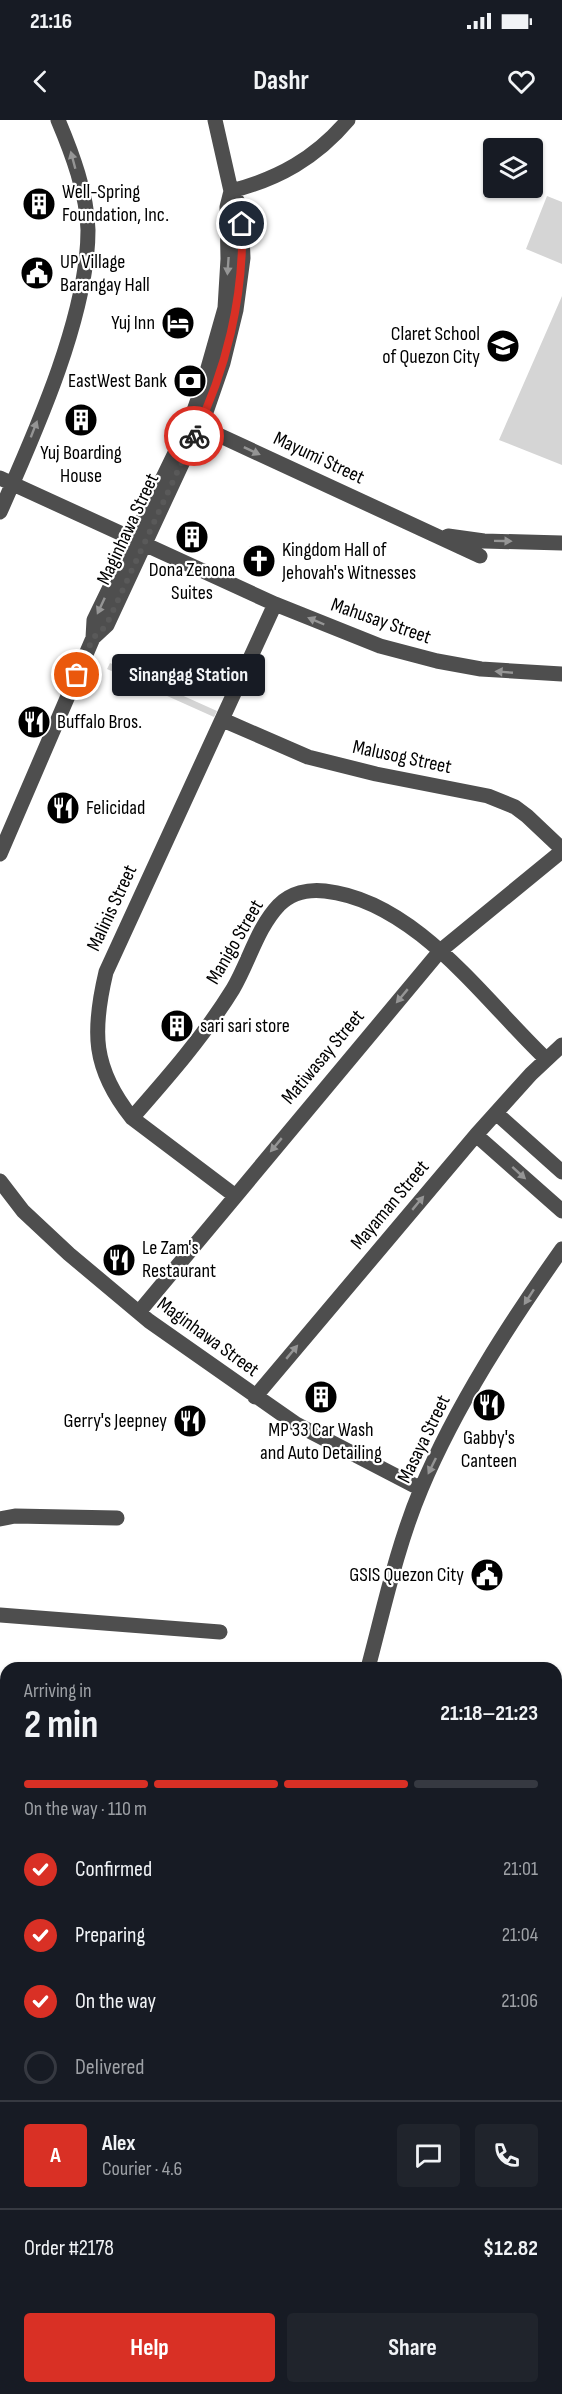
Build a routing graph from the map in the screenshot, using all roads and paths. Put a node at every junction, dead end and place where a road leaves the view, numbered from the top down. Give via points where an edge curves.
1 (58, 120) edge
2 (215, 120) edge
3 (348, 120) edge
4 (231, 192) junction
5 (199, 426) junction
6 (6, 481) edge
7 (0, 512) edge
8 (138, 540) junction
9 (562, 543) edge
10 (275, 604) junction
11 (562, 674) edge
12 (223, 720) junction
13 (562, 850) edge
14 (0, 854) edge
15 (440, 951) junction
16 (562, 1045) edge
17 (546, 1059) junction
18 (496, 1113) junction
19 (132, 1118) junction
20 (476, 1134) junction
21 (562, 1172) edge
22 (0, 1181) edge
23 (234, 1195) junction
24 (0, 1201) edge
25 (23, 1211) junction
26 (562, 1211) edge
27 (562, 1249) edge
28 (138, 1312) junction
29 (255, 1397) junction
30 (421, 1489) junction
31 (117, 1518) dead end
32 (0, 1519) edge
33 (0, 1616) edge
34 (220, 1632) dead end
35 (370, 1662) edge

6 -> 1 street via 73,327 86,255 88,228 82,196 72,153
2 - 4 street, Maginhawa Street
3 - 4 street via 305,161 265,182
4 - 5 street, Maginhawa Street via 241,207 243,258 236,310 223,363
4 -> 8 street, Maginhawa Street via 227,207 225,308 218,338 189,422
5 - 8 street, Maginhawa Street
5 -> 9 street, Mayumi Street via 415,526 480,556 404,523 415,526 440,535 484,541
6 - 7 street
6 - 8 street, Mahusay Street
8 - 10 street, Mahusay Street
8 - 14 street, Maginhawa Street via 94,620 93,638
11 -> 10 street, Mahusay Street via 507,672 427,659 350,635
10 - 12 street, Malinis Street
12 - 13 street, Malusog Street via 308,757 488,796 515,807
12 - 19 street, Malinis Street via 106,972 100,995 96,1017 98,1049 113,1091
13 - 15 street, Matiwasay Street
15 - 17 street, Manigo Street
15 - 19 street, Manigo Street via 410,926 358,899 315,890 294,894 280,904 267,922 214,1019
15 -> 23 street, Matiwasay Street
16 - 17 street, Mayaman Street
17 - 18 street, Mayaman Street
18 - 20 street, Mayaman Street
18 - 21 street
19 - 23 street, Malinis Street
20 -> 26 street
29 -> 20 street, Mayaman Street
22 - 25 street, Maginhawa Street
23 - 28 street, Matiwasay Street
24 - 25 street
25 - 28 street, Maginhawa Street
27 -> 30 street, Masaya Street via 490,1358
28 - 29 street, Maginhawa Street
29 - 30 street, Maginhawa Street via 296,1424
30 - 35 street, Masaya Street via 400,1548
31 - 32 street
33 - 34 street

